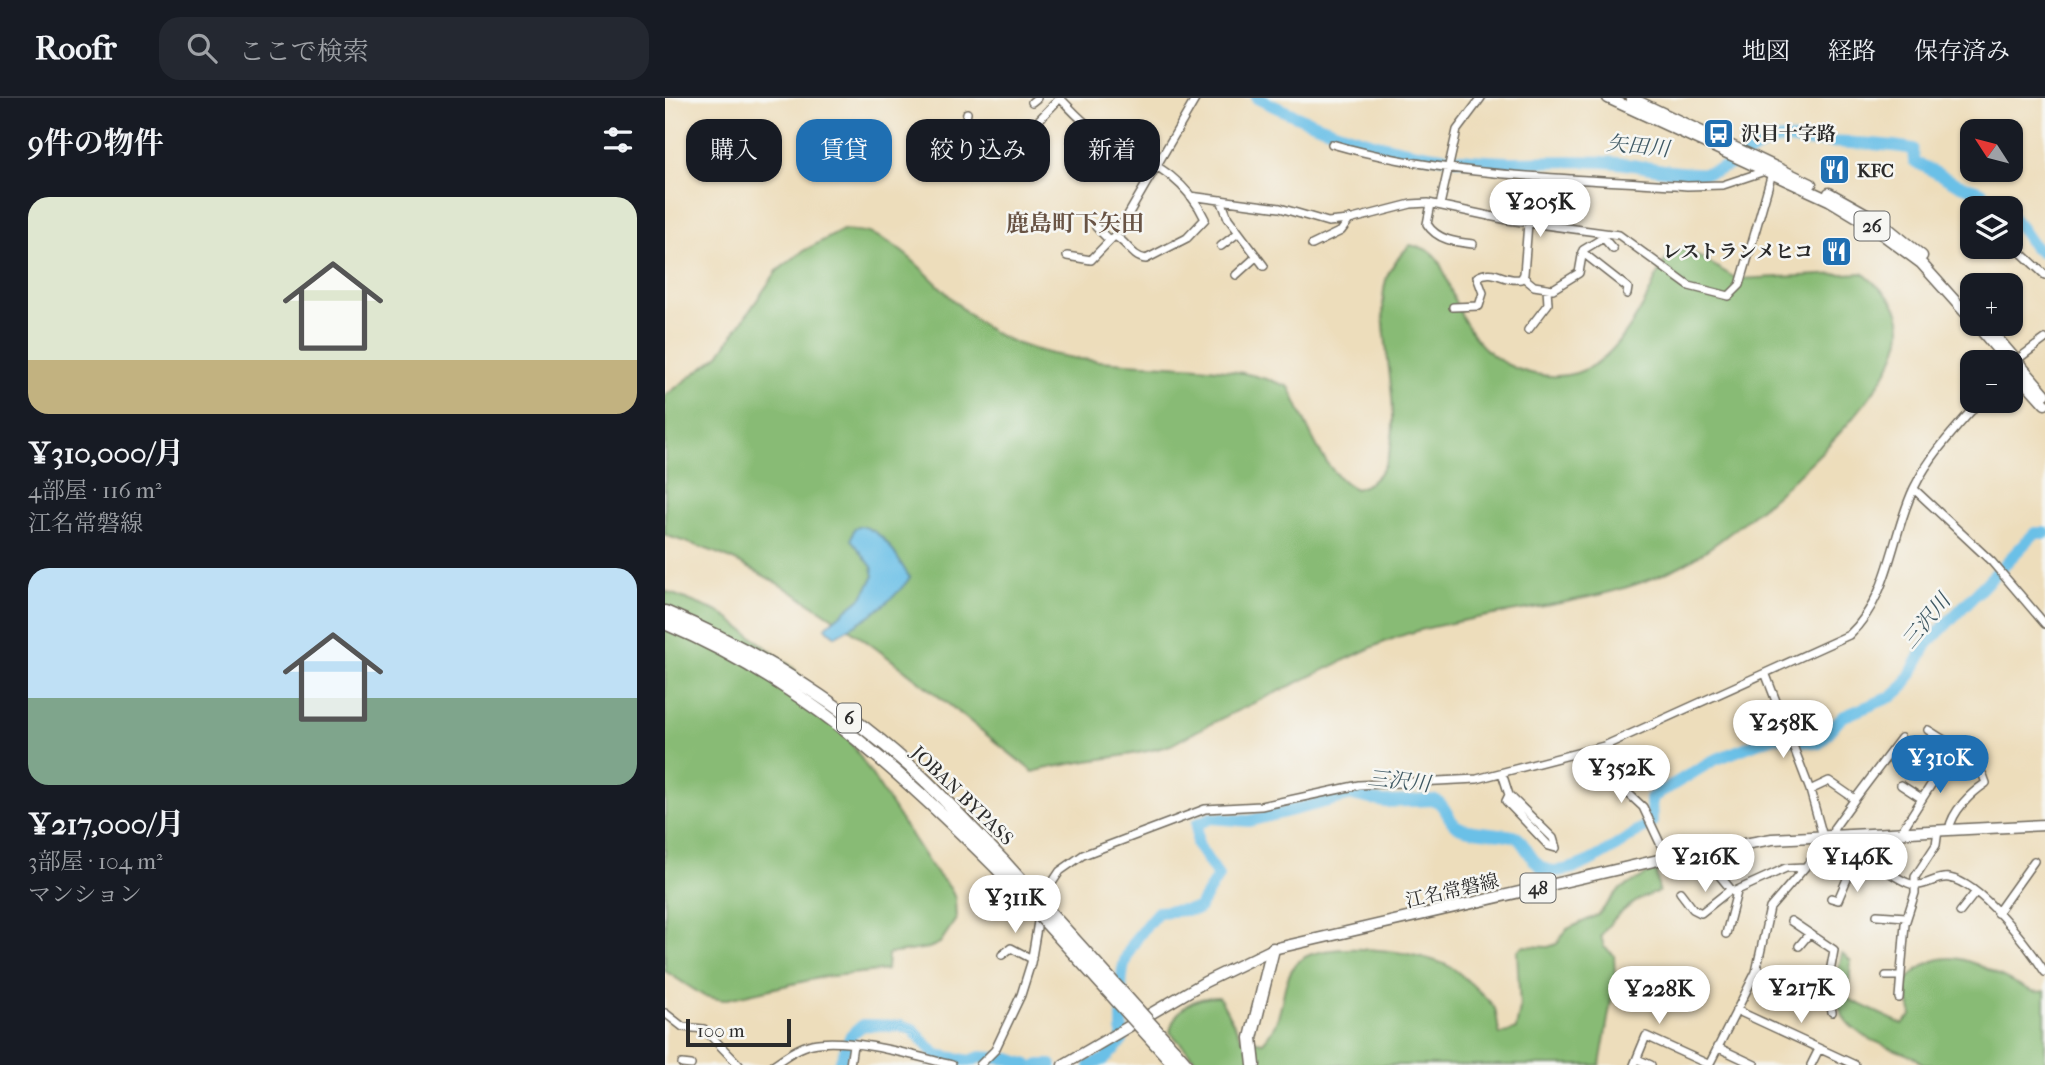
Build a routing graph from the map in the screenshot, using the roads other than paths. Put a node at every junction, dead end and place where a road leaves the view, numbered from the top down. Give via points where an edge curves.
1 (1196, 98) edge
2 (1481, 98) edge
3 (1608, 98) edge
4 (1631, 98) edge
5 (967, 113) dead end
6 (1083, 119) edge
7 (1332, 144) dead end
8 (1160, 156) edge
9 (1160, 167) edge
10 (1767, 168) junction
11 (1449, 169) junction
12 (1145, 182) edge
13 (1190, 196) junction
14 (1221, 200) junction
15 (1431, 204) junction
16 (1440, 205) junction
17 (1350, 219) junction
18 (1528, 223) junction
19 (1096, 227) dead end
20 (1238, 233) junction
21 (1601, 235) junction
22 (1112, 238) junction
23 (1473, 244) dead end
24 (1312, 245) dead end
25 (1221, 246) dead end
26 (1613, 248) dead end
27 (1582, 252) junction
28 (2023, 254) edge
29 (1067, 256) dead end
30 (1257, 256) junction
31 (1264, 266) dead end
32 (1236, 275) dead end
33 (2045, 275) edge
34 (1523, 277) junction
35 (1547, 289) junction
36 (1627, 294) dead end
37 (1960, 295) edge
38 (1960, 305) edge
39 (1453, 307) dead end
40 (1528, 330) dead end
41 (1987, 336) edge
42 (2045, 340) edge
43 (2000, 350) edge
44 (2023, 355) edge
45 (2023, 373) edge
46 (2023, 377) edge
47 (2045, 394) edge
48 (2045, 404) edge
49 (1969, 413) edge
50 (1914, 489) junction
51 (665, 612) edge
52 (665, 624) edge
53 (2045, 624) edge
54 (1766, 675) junction
55 (1928, 730) dead end
56 (1901, 738) dead end
57 (1955, 747) junction
58 (1587, 751) junction
59 (1926, 758) dead end
60 (1941, 768) junction
61 (1502, 773) junction
62 (1901, 785) dead end
63 (1810, 790) junction
64 (1509, 795) junction
65 (1921, 798) junction
66 (1855, 799) junction
67 (2045, 825) edge
68 (1943, 830) junction
69 (1901, 832) junction
70 (1848, 834) junction
71 (1829, 835) junction
72 (1710, 850) junction
73 (1859, 851) junction
74 (1667, 858) junction
75 (2034, 861) dead end
76 (1001, 865) junction
77 (1804, 867) junction
78 (1916, 884) junction
79 (1734, 891) junction
80 (1680, 892) dead end
81 (1975, 893) junction
82 (1831, 898) dead end
83 (1959, 912) dead end
84 (1997, 913) junction
85 (1877, 915) dead end
86 (1906, 917) junction
87 (1731, 919) junction
88 (1791, 921) dead end
89 (1720, 926) dead end
90 (1726, 934) dead end
91 (1809, 934) junction
92 (1799, 946) dead end
93 (1273, 949) junction
94 (1002, 955) dead end
95 (1032, 959) junction
96 (1757, 970) junction
97 (2045, 972) edge
98 (1886, 976) dead end
99 (1899, 976) junction
100 (1899, 998) dead end
101 (1736, 1010) junction
102 (665, 1013) edge
103 (853, 1045) junction
104 (1717, 1048) junction
105 (1819, 1049) junction
106 (1171, 1056) edge
107 (922, 1061) edge
108 (1635, 1062) edge
109 (682, 1064) edge
110 (691, 1065) edge
111 (739, 1065) edge
112 (773, 1065) edge
113 (850, 1065) edge
114 (952, 1065) edge
115 (982, 1065) edge
116 (1063, 1065) edge
117 (1187, 1065) edge
118 (1254, 1065) edge
119 (1651, 1065) edge
120 (1709, 1065) edge
121 (1755, 1065) edge
122 (1811, 1065) edge
123 (1854, 1065) edge

1 - 8 street
2 - 11 street via 1457,130
3 - 10 main road, 26 via 1749,165
4 - 10 main road, 26 via 1734,146
5 - 6 street via 959,131 982,144 1037,122 1060,98
7 - 11 street via 1384,159
9 - 13 street
10 - 11 street via 1723,185 1698,186
10 - 21 street via 1741,285 1734,295 1694,289 1622,237
10 - 37 main road, 26 via 1879,221 1933,265
10 - 38 main road, 26 via 1829,200 1897,244
11 - 16 street
12 - 22 street
13 - 14 street
13 - 22 street via 1204,222 1187,238 1150,258 1137,257 1122,240
14 - 17 street via 1280,208 1320,220
14 - 20 street
15 - 16 street
15 - 17 street via 1411,204
15 - 23 street via 1430,228 1446,239
16 - 18 street
17 - 24 street via 1341,232
18 - 21 street
18 - 34 street
19 - 22 street
20 - 25 street
20 - 30 street
21 - 26 street
21 - 27 street
22 - 29 street via 1094,262
27 - 35 street via 1579,273
27 - 36 street via 1621,281
28 - 33 street
30 - 31 street
30 - 32 street
34 - 35 street
34 - 39 street via 1506,279 1491,271 1478,276 1483,293 1479,306
35 - 40 street via 1548,304
41 - 43 main road
42 - 44 street
45 - 47 main road
46 - 48 main road
49 - 50 street via 1936,451
50 - 53 street via 1992,562
50 - 54 street via 1875,603 1860,626 1837,643
51 - 76 highway, JOBAN BYPASS / 6 via 813,689 926,781
52 - 76 highway, JOBAN BYPASS / 6 via 694,635 806,698 918,789
54 - 58 street
54 - 63 street
55 - 57 street
56 - 66 street
57 - 60 street
57 - 68 street via 1977,766 1986,783 1971,794
58 - 61 street
58 - 74 street via 1643,807
59 - 60 street
60 - 65 street
61 - 64 street
61 - 95 street via 1460,781 1348,786 1261,806 1205,809 1092,852 1061,871 1046,890
62 - 65 street
63 - 66 street via 1829,781
63 - 71 street
64 - 64 street via 1553,838 1556,848 1506,801
65 - 69 street
66 - 71 street
67 - 68 main road, 江名常磐線 / 48
68 - 69 main road, 江名常磐線 / 48
68 - 78 street
69 - 70 main road, 江名常磐線 / 48
70 - 71 main road, 江名常磐線 / 48
70 - 73 street via 1848,845
71 - 72 main road, 江名常磐線 / 48
71 - 77 street
72 - 74 main road, 江名常磐線 / 48
72 - 79 street via 1719,875
73 - 78 street via 1909,884
73 - 82 street via 1838,900
74 - 93 main road, 江名常磐線 / 48
75 - 84 street
76 - 106 highway, JOBAN BYPASS / 6, bridge
77 - 79 street via 1786,868
77 - 96 street via 1770,908
78 - 81 street via 1949,878
78 - 86 street
79 - 80 street via 1701,913
79 - 87 street
81 - 83 street
81 - 84 street
84 - 97 street via 2016,929
85 - 86 street
86 - 99 street
87 - 89 street
87 - 90 street
88 - 91 street
91 - 92 street
91 - 96 street via 1834,950 1829,970 1831,1008
93 - 116 main road, 江名常磐線 / 48 via 1205,982
93 - 118 highway via 1251,1038
94 - 95 street via 1011,948
95 - 115 street via 1021,995 995,1050
96 - 101 street
98 - 99 street
99 - 100 street
101 - 104 street
101 - 105 street
102 - 111 street via 683,1027 704,1029
103 - 107 street via 889,1049
103 - 112 street via 810,1044
103 - 113 street
104 - 120 street
104 - 121 street
105 - 122 street
105 - 123 street
106 - 117 highway, JOBAN BYPASS / 6
107 - 114 street
108 - 119 street
108 - 120 street via 1646,1036
109 - 110 street

